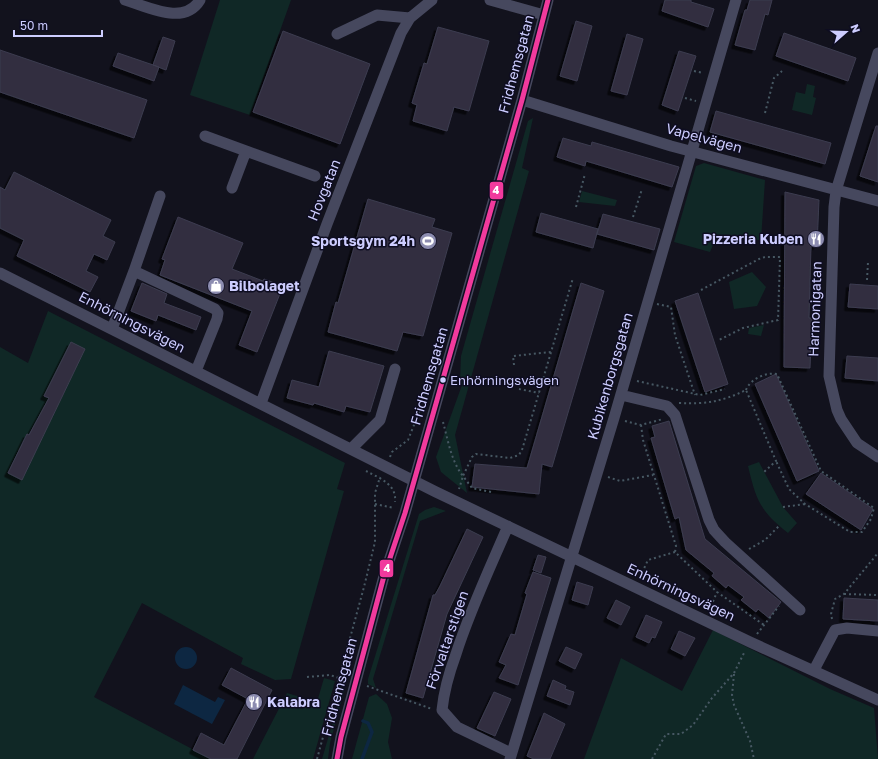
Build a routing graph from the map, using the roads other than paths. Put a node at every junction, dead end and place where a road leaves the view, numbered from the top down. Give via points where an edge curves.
1 (125, 0) edge
2 (200, 0) edge
3 (432, 0) edge
4 (490, 0) edge
5 (548, 0) edge
6 (736, 0) edge
7 (544, 15) junction
8 (410, 18) junction
9 (337, 34) dead end
10 (878, 54) edge
11 (522, 100) junction
12 (205, 136) dead end
13 (246, 151) junction
14 (692, 151) junction
15 (315, 176) dead end
16 (232, 188) dead end
17 (836, 191) junction
18 (160, 196) dead end
19 (878, 201) edge
20 (134, 271) junction
21 (0, 273) edge
22 (112, 329) junction
23 (395, 369) dead end
24 (196, 371) junction
25 (621, 395) junction
26 (260, 403) junction
27 (351, 449) junction
28 (878, 457) edge
29 (414, 480) junction
30 (508, 526) junction
31 (572, 557) junction
32 (800, 610) dead end
33 (878, 631) edge
34 (814, 670) junction
35 (878, 700) edge
36 (511, 756) edge
37 (337, 759) edge

1 - 2 street via 176,15 190,10
3 - 8 street, Hovgatan
4 - 7 street
5 - 7 street, Fridhemsgatan
6 - 14 street, Kubikenborgsgatan
7 - 11 street, Fridhemsgatan
8 - 9 street via 377,15
8 - 26 street, Hovgatan via 401,33
10 - 17 street, Harmonigatan
11 - 14 street, Vapelvägen
11 - 29 street, Fridhemsgatan
12 - 13 street
13 - 15 street
13 - 16 street
14 - 17 street, Vapelvägen
14 - 25 street, Kubikenborgsgatan
17 - 19 street, Vapelvägen
17 - 28 street, Harmonigatan via 829,376 841,419 857,443
18 - 20 street
20 - 22 street
20 - 24 street via 215,309 218,313
21 - 22 street, Enhörningsvägen
22 - 24 street, Enhörningsvägen
23 - 27 street via 380,420
24 - 26 street, Enhörningsvägen
25 - 31 street, Kubikenborgsgatan
25 - 32 street via 667,406 674,415 714,530
26 - 27 street, Enhörningsvägen
27 - 29 street, Enhörningsvägen
29 - 30 street, Enhörningsvägen
29 - 37 street, Fridhemsgatan via 384,576
30 - 31 street, Enhörningsvägen
30 - 36 street, Förvaltarstigen via 458,645 444,690 442,710 457,727
31 - 34 street, Enhörningsvägen
31 - 36 street, Kubikenborgsgatan
33 - 34 street via 847,628 835,630
34 - 35 street, Enhörningsvägen

